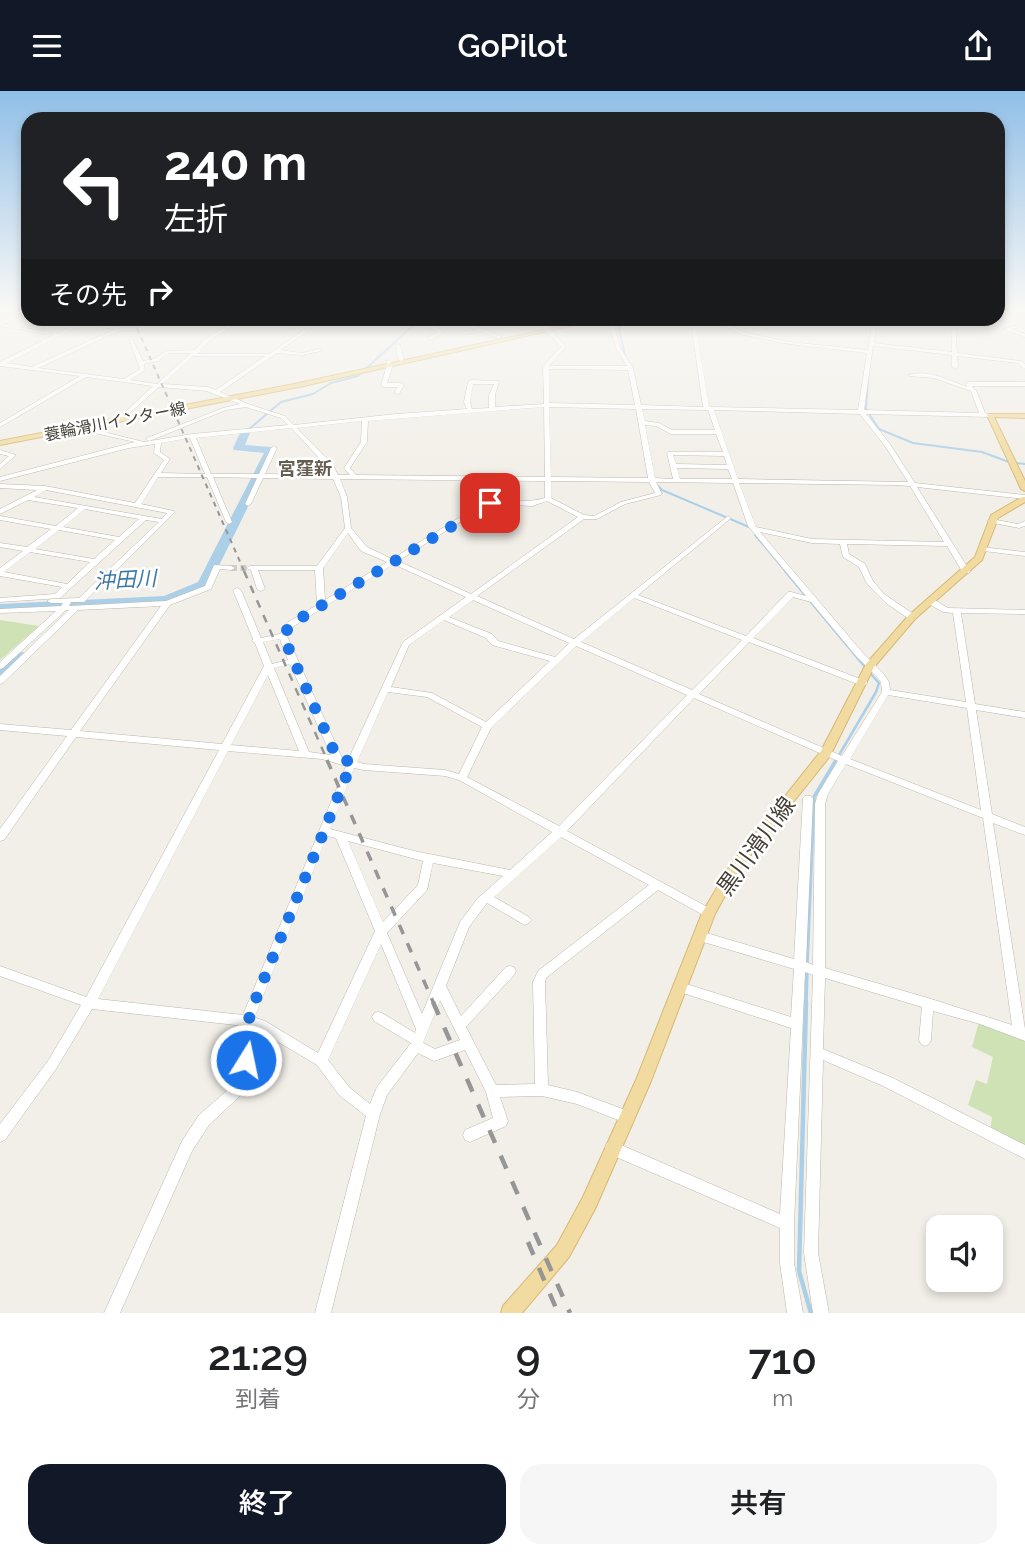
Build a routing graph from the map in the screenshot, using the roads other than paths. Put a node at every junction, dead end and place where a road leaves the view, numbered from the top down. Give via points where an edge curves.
1 (25, 367) edge
2 (142, 367) edge
3 (180, 367) edge
4 (253, 367) edge
5 (370, 367) edge
6 (388, 367) edge
7 (546, 367) edge
8 (621, 367) edge
9 (701, 367) edge
10 (867, 367) edge
11 (33, 368) joint
12 (630, 368) joint
13 (911, 375) dead end
14 (85, 376) junction
15 (125, 381) junction
16 (1025, 384) edge
17 (157, 386) junction
18 (971, 389) junction
19 (218, 391) junction
20 (397, 393) dead end
21 (231, 397) junction
22 (246, 405) junction
23 (548, 405) junction
24 (638, 406) junction
25 (708, 407) junction
26 (492, 409) junction
27 (470, 410) junction
28 (861, 411) junction
29 (986, 415) junction
30 (123, 417) junction
31 (1025, 417) edge
32 (365, 419) junction
33 (642, 423) junction
34 (0, 425) edge
35 (292, 426) junction
36 (79, 428) junction
37 (718, 432) junction
38 (192, 436) junction
39 (158, 441) junction
40 (0, 442) edge
41 (141, 442) junction
42 (130, 446) junction
43 (274, 447) dead end
44 (0, 452) edge
45 (725, 454) junction
46 (673, 466) junction
47 (0, 467) edge
48 (730, 467) junction
49 (157, 475) junction
50 (209, 476) junction
51 (262, 476) junction
52 (338, 477) junction
53 (353, 477) junction
54 (0, 479) edge
55 (547, 479) junction
56 (652, 481) junction
57 (677, 481) junction
58 (735, 481) junction
59 (911, 484) junction
60 (0, 486) edge
61 (46, 488) junction
62 (1025, 489) edge
63 (30, 498) junction
64 (1025, 498) edge
65 (548, 499) junction
66 (248, 504) dead end
67 (137, 505) junction
68 (83, 508) junction
69 (0, 512) edge
70 (583, 517) junction
71 (0, 518) edge
72 (727, 518) dead end
73 (143, 519) junction
74 (164, 521) junction
75 (229, 521) dead end
76 (991, 521) junction
77 (1025, 523) edge
78 (58, 528) junction
79 (348, 528) junction
80 (754, 529) junction
81 (121, 539) junction
82 (843, 543) junction
83 (949, 544) junction
84 (0, 545) edge
85 (984, 549) junction
86 (28, 550) junction
87 (1025, 554) edge
88 (95, 561) junction
89 (390, 562) junction
90 (231, 568) tunnel mouth
91 (318, 568) junction
92 (965, 571) junction
93 (0, 573) edge
94 (68, 586) junction
95 (261, 589) dead end
96 (237, 590) dead end
97 (632, 595) junction
98 (470, 597) junction
99 (813, 600) junction
100 (929, 601) junction
101 (0, 602) edge
102 (167, 603) junction
103 (66, 604) junction
104 (321, 605) junction
105 (76, 608) junction
106 (0, 611) edge
107 (957, 611) junction
108 (1025, 612) edge
109 (443, 617) junction
110 (912, 617) junction
111 (47, 624) junction
112 (57, 626) junction
113 (283, 636) junction
114 (747, 638) junction
115 (256, 642) junction
116 (575, 642) junction
117 (557, 660) junction
118 (293, 661) junction
119 (0, 666) edge
120 (870, 666) junction
121 (268, 667) junction
122 (0, 681) edge
123 (863, 683) junction
124 (386, 689) junction
125 (886, 692) junction
126 (693, 694) junction
127 (969, 706) junction
128 (1025, 715) edge
129 (487, 726) junction
130 (0, 727) edge
131 (73, 733) junction
132 (223, 746) junction
133 (826, 753) junction
134 (305, 754) junction
135 (337, 758) junction
136 (846, 761) junction
137 (352, 762) junction
138 (462, 778) junction
139 (807, 798) dead end
140 (987, 817) junction
141 (1025, 831) edge
142 (325, 832) junction
143 (559, 832) junction
144 (340, 835) junction
145 (0, 837) edge
146 (429, 858) junction
147 (512, 874) junction
148 (657, 885) junction
149 (486, 897) junction
150 (709, 913) junction
151 (526, 920) dead end
152 (380, 933) junction
153 (700, 936) junction
154 (799, 964) junction
155 (819, 970) junction
156 (0, 971) edge
157 (510, 971) dead end
158 (440, 987) junction
159 (680, 987) junction
160 (89, 1003) junction
161 (928, 1003) junction
162 (378, 1017) dead end
163 (252, 1023) junction
164 (797, 1024) junction
165 (459, 1026) junction
166 (1022, 1033) edge
167 (419, 1039) junction
168 (925, 1040) dead end
169 (468, 1044) junction
170 (817, 1052) junction
171 (321, 1061) junction
172 (542, 1090) junction
173 (492, 1091) junction
174 (373, 1114) junction
175 (626, 1117) junction
176 (0, 1135) edge
177 (470, 1135) dead end
178 (612, 1149) junction
179 (1025, 1152) edge
180 (787, 1224) junction
181 (112, 1313) edge
182 (323, 1313) edge
183 (510, 1313) edge
184 (795, 1313) edge
185 (821, 1313) edge

1 - 11 street
2 - 15 street
3 - 17 street
4 - 19 street
5 - 21 main road, 蓑輪滑川インター線
6 - 20 street via 384,385 401,385
7 - 23 street
8 - 12 street
9 - 25 street
10 - 28 street
11 - 14 street
12 - 24 street
13 - 18 street via 937,376 951,386
14 - 15 street
14 - 34 street
15 - 17 street
16 - 18 street via 977,382 969,384
17 - 19 street
17 - 30 street
18 - 29 street
19 - 21 street
21 - 22 street
21 - 30 main road, 蓑輪滑川インター線
21 - 36 main road, 蓑輪滑川インター線
22 - 35 street via 270,411
22 - 41 street
23 - 24 street
23 - 26 street
23 - 55 street
24 - 25 street
24 - 33 street
25 - 28 street
25 - 37 street
26 - 27 street
26 - 27 street via 497,382 471,382
27 - 32 street
28 - 29 street
28 - 59 street
29 - 31 main road
29 - 62 main road
30 - 40 main road, 蓑輪滑川インター線
32 - 35 street
32 - 53 street via 364,442 347,468
33 - 37 street via 671,432
33 - 56 street
35 - 38 street
35 - 52 street
36 - 40 main road, 蓑輪滑川インター線
36 - 41 street
37 - 45 street
38 - 39 street
38 - 50 street
39 - 42 street
39 - 49 street via 157,453 167,459
41 - 42 street
42 - 54 street
43 - 51 street
44 - 47 street via 13,455
45 - 46 street via 670,453
45 - 48 street
46 - 48 street
46 - 57 street
48 - 58 street
49 - 50 street
49 - 67 street
50 - 51 street
50 - 75 street
51 - 52 street
51 - 66 street
52 - 53 street
52 - 79 street
53 - 55 street
55 - 56 street
55 - 65 street
56 - 57 street
56 - 70 street via 659,494 623,503 595,518
57 - 58 street
58 - 59 street
58 - 80 street
59 - 64 street
59 - 83 street
60 - 61 street
61 - 63 street
61 - 67 street
63 - 68 street
63 - 69 street
64 - 76 main road
65 - 70 street
65 - 89 street via 532,504 486,504
67 - 74 street via 172,512
68 - 73 street
68 - 78 street
70 - 98 street
71 - 78 street
72 - 97 street
73 - 74 street
73 - 81 street
74 - 103 street via 80,600
76 - 77 street
76 - 85 main road, 黒川滑川線
78 - 81 street
78 - 86 street
79 - 89 street via 365,549
79 - 91 street
80 - 82 street via 805,541
80 - 99 street
81 - 88 street
82 - 83 street
82 - 110 street via 846,555 862,566 873,586
83 - 92 street
84 - 86 street
85 - 87 street
85 - 92 main road, 黒川滑川線
86 - 88 street
86 - 93 street
88 - 94 street
89 - 98 street
89 - 104 street
90 - 102 street via 217,568 208,587
91 - 95 street via 252,568
91 - 104 street
92 - 100 main road, 黒川滑川線
93 - 94 street
94 - 101 street via 53,598
96 - 115 street
97 - 114 street
97 - 116 street
98 - 109 street
98 - 116 street
99 - 114 street via 791,594
99 - 120 street
100 - 107 street
100 - 110 main road, 黒川滑川線
101 - 103 street
102 - 105 street
102 - 131 street
103 - 105 street
103 - 106 street
103 - 111 street
104 - 113 street via 291,624
105 - 112 street
107 - 108 street
107 - 127 street
109 - 117 street via 489,636 495,643
109 - 124 street via 406,644
110 - 120 main road, 黒川滑川線
111 - 112 street
111 - 119 street
112 - 122 street
113 - 115 street
113 - 118 street
114 - 123 street
114 - 126 street
115 - 121 street
116 - 117 street
116 - 126 street
117 - 129 street
118 - 121 street
118 - 135 street
120 - 123 main road, 黒川滑川線
120 - 125 street via 885,682
121 - 132 street
121 - 134 street
123 - 133 main road, 黒川滑川線
124 - 129 street via 429,695
124 - 137 street
125 - 127 street
125 - 136 street
126 - 133 street
126 - 143 street
127 - 128 street
127 - 140 street
129 - 138 street
130 - 131 street
131 - 132 street
131 - 145 street
132 - 134 street
132 - 160 street
133 - 136 street
133 - 150 main road, 黒川滑川線 via 734,867
134 - 135 street
135 - 137 street
136 - 140 street
136 - 155 street via 820,804
137 - 138 street
137 - 142 street
138 - 143 street
139 - 154 street
140 - 141 street
140 - 166 street
142 - 144 street
142 - 163 street via 249,1016
143 - 147 street
143 - 148 street
144 - 146 street
144 - 152 street
146 - 147 street
146 - 152 street via 423,887
147 - 149 street
148 - 150 street
148 - 172 street via 542,975
149 - 151 street
149 - 158 street via 464,925
150 - 153 main road, 黒川滑川線
152 - 167 street
152 - 171 street
153 - 154 street
153 - 159 main road, 黒川滑川線
154 - 155 street
154 - 164 street
155 - 161 street
155 - 170 street
156 - 160 street
157 - 165 street
158 - 165 street
158 - 167 street
159 - 164 street
159 - 175 main road, 黒川滑川線
160 - 163 street
160 - 176 street
161 - 166 street
161 - 168 street
162 - 167 street
163 - 171 street
163 - 181 street via 237,1090 204,1120 187,1146
164 - 180 street
165 - 169 street
167 - 169 street via 434,1055
167 - 174 street via 382,1091
169 - 173 street
170 - 179 street via 888,1082
170 - 185 street via 811,1253
171 - 174 street via 344,1091
172 - 173 street
172 - 175 street
173 - 177 street via 501,1121
174 - 182 street
175 - 178 main road, 黒川滑川線
178 - 180 street
178 - 183 main road, 黒川滑川線 via 563,1251
180 - 184 street

